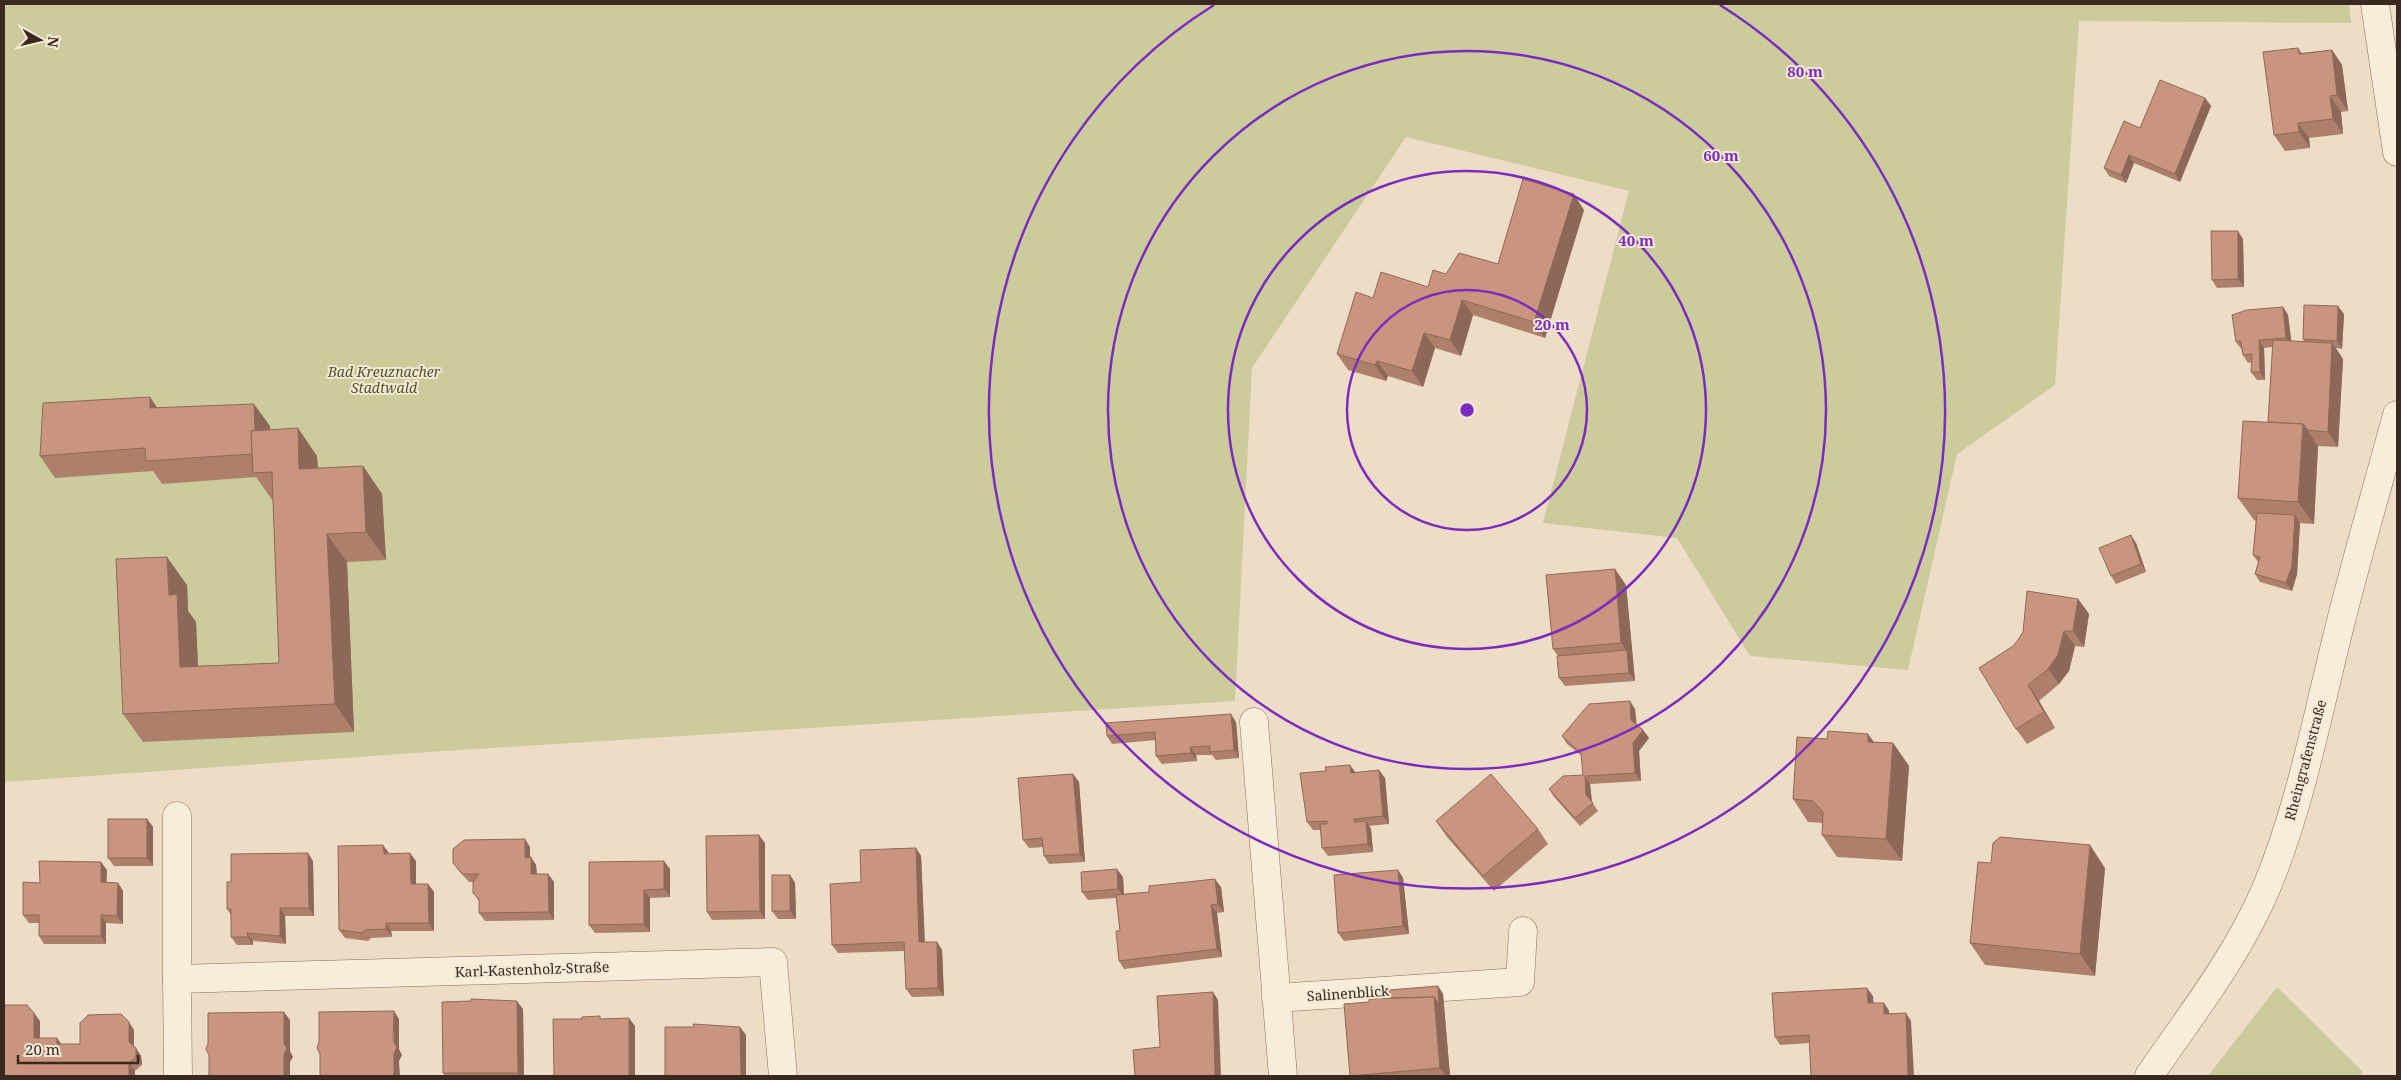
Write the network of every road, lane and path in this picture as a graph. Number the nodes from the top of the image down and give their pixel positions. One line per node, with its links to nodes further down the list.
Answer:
1 (2375, 4): 2 (street)
2 (2397, 152)
3 (2397, 415): 12 (street, Rheingrafenstraße)
4 (1254, 722): 8 (street)
5 (176, 816): 7 (street)
6 (1523, 931): 8 (street, Salinenblick)
7 (176, 979): 9 (street); 10 (street, Karl-Kastenholz-Straße)
8 (1276, 998): 11 (street)
9 (178, 1076)
10 (783, 1076)
11 (1282, 1076)
12 (2149, 1076)

